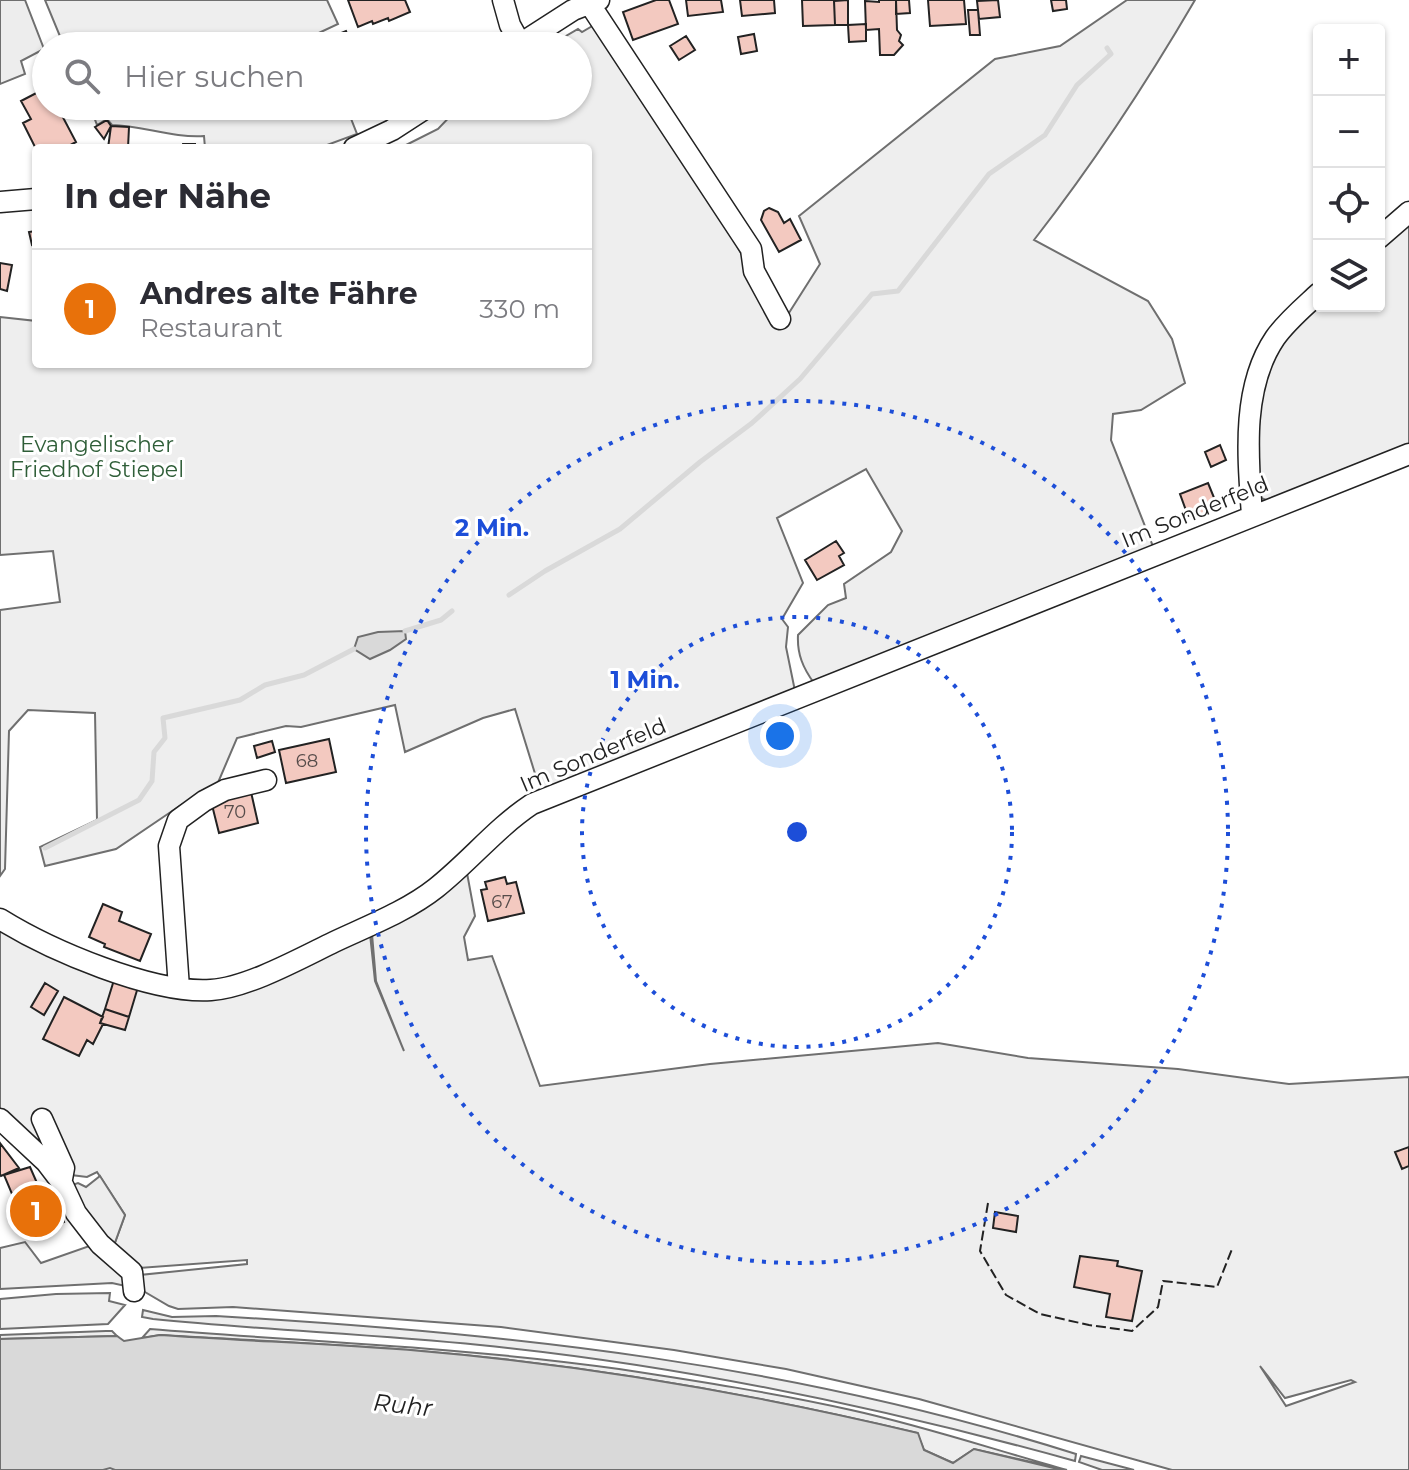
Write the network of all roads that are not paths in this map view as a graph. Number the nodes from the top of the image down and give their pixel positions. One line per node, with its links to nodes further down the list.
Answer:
1 (503, 0): 3 (street)
2 (594, 2): 4 (street); 12 (street)
3 (513, 32)
4 (542, 32)
5 (407, 120): 6 (street)
6 (362, 144)
7 (32, 199): 8 (street)
8 (0, 202)
9 (1409, 212): 10 (street)
10 (1385, 233)
11 (1313, 299): 14 (street)
12 (780, 319)
13 (1409, 454): 14 (street, Im Sonderfeld)
14 (1252, 515): 17 (street, Im Sonderfeld)
15 (266, 780): 17 (street)
16 (0, 919): 17 (street, Im Sonderfeld)
17 (179, 988)
18 (0, 1119): 20 (street)
19 (42, 1119): 20 (street)
20 (62, 1183): 21 (street)
21 (134, 1291)

